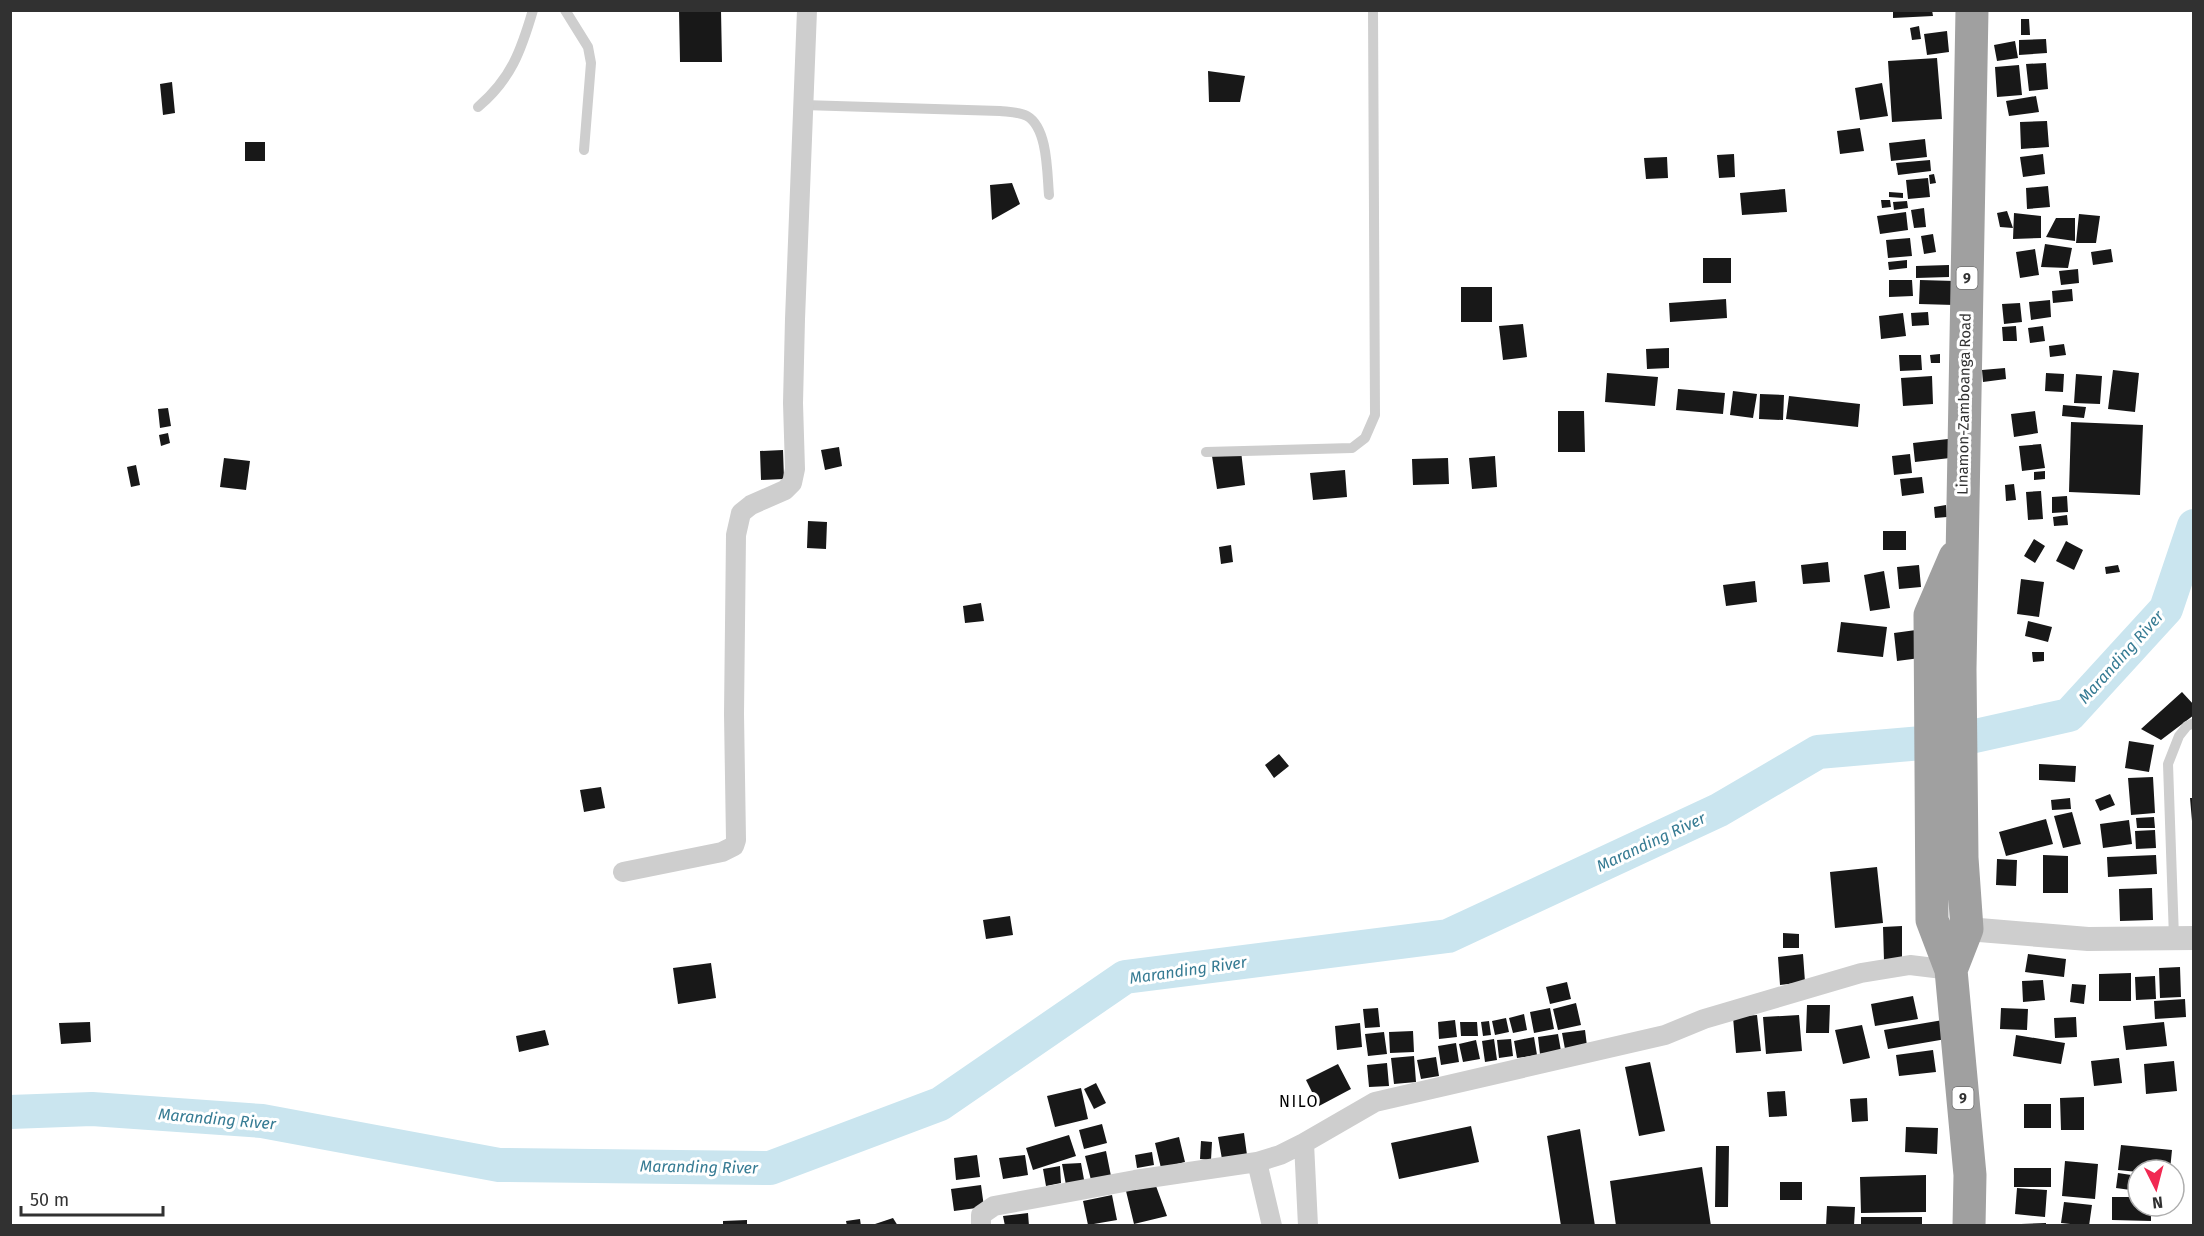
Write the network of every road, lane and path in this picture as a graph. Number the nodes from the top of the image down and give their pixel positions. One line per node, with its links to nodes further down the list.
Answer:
1 (533, 10): 7 (lane)
2 (565, 10): 8 (lane)
3 (807, 10): 6 (street)
4 (1373, 10): 10 (lane)
5 (1972, 10): 12 (highway, Linamon-Zamboanga Road / 9)
6 (803, 105): 9 (lane); 13 (street)
7 (478, 107)
8 (584, 150)
9 (1049, 195)
10 (1206, 452)
11 (2193, 723): 15 (lane)
12 (1947, 858): 14 (highway, Linamon-Zamboanga Road / 9); 16 (highway, Linamon-Zamboanga Road / 9)
13 (623, 872)
14 (1966, 929): 15 (street); 16 (highway, Linamon-Zamboanga Road / 9)
15 (2184, 938)
16 (1951, 970): 17 (street); 22 (highway, Linamon-Zamboanga Road / 9)
17 (1304, 1143): 18 (street); 21 (street)
18 (1257, 1162): 19 (street); 20 (street)
19 (981, 1226)
20 (1272, 1226)
21 (1308, 1226)
22 (1969, 1226)

